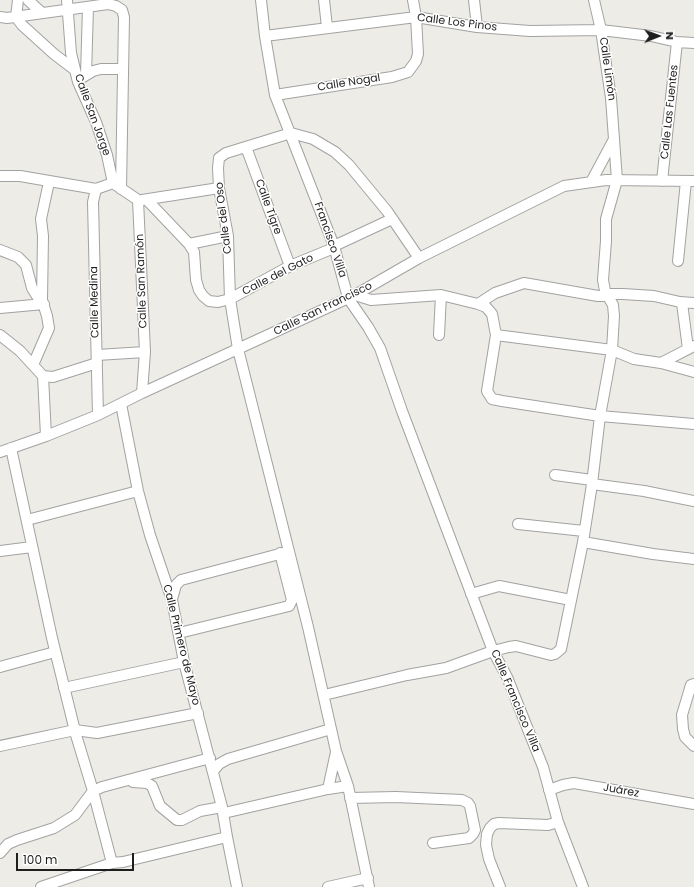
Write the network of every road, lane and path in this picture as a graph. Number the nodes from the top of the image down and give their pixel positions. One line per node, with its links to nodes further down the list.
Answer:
1 (18, 0): 13 (street)
2 (28, 0): 11 (street)
3 (261, 0): 18 (street, Francisco Villa)
4 (324, 0): 15 (street)
5 (413, 0): 14 (street)
6 (474, 0): 16 (street)
7 (594, 0): 17 (street, Calle Limón)
8 (116, 3): 10 (street); 21 (street)
9 (67, 5): 10 (street); 11 (street); 22 (street, Calle San Jorge)
10 (88, 7): 23 (street)
11 (42, 13): 13 (street)
12 (0, 17): 13 (street)
13 (16, 17): 22 (street)
14 (416, 17): 15 (street, Calle Los Pinos); 16 (street, Calle Los Pinos); 25 (street, Calle Nogal)
15 (327, 27): 18 (street, Calle Los Pinos)
16 (477, 27): 17 (street, Calle Los Pinos)
17 (601, 30): 19 (street, Calle Los Pinos); 27 (street, Calle Limón)
18 (265, 36): 25 (street, Francisco Villa)
19 (677, 42): 20 (street, Calle Los Pinos); 33 (street, Calle Las Fuentes)
20 (694, 44)
21 (123, 69): 23 (street); 30 (street)
22 (75, 70): 24 (street, Calle San Jorge)
23 (86, 75): 24 (street)
24 (78, 82): 29 (street, Calle San Jorge)
25 (275, 95): 26 (street, Francisco Villa)
26 (291, 132): 28 (street); 41 (street); 44 (street, Francisco Villa)
27 (614, 139): 32 (street, Calle Limón); 36 (street)
28 (246, 147): 38 (street, Calle del Oso); 48 (street, Calle Tigre)
29 (111, 170): 30 (street); 37 (street, Calle San Jorge)
30 (121, 171): 37 (street)
31 (0, 176): 35 (street)
32 (617, 180): 33 (street, Calle San Francisco); 36 (street, Calle San Francisco); 49 (street, Calle Limón)
33 (662, 181): 34 (street, Calle San Francisco)
34 (690, 181): 47 (street)
35 (49, 182): 39 (street); 53 (street)
36 (591, 182): 46 (street, Calle San Francisco)
37 (117, 186): 39 (street); 40 (street)
38 (219, 188): 40 (street); 42 (street, Calle del Oso)
39 (96, 189): 65 (street, Calle Medina)
40 (142, 200): 43 (street); 64 (street, Calle San Ramón)
41 (392, 219): 44 (street, Calle del Gato); 46 (street)
42 (228, 236): 43 (street); 52 (street, Calle del Oso)
43 (189, 244): 52 (street)
44 (334, 246): 48 (street, Calle del Gato); 51 (street, Francisco Villa)
45 (0, 250): 53 (street)
46 (419, 258): 51 (street, Calle San Francisco)
47 (678, 261)
48 (290, 266): 52 (street, Calle del Gato)
49 (607, 294): 54 (street); 56 (street); 63 (street, Calle Limón)
50 (441, 295): 51 (street); 56 (street); 59 (street)
51 (352, 296): 62 (street, Calle San Francisco); 82 (street, Francisco Villa)
52 (230, 299): 62 (street, Calle del Oso)
53 (43, 302): 57 (street); 67 (street)
54 (682, 302): 55 (street); 61 (street)
55 (694, 303)
56 (478, 304): 60 (street)
57 (0, 308)
58 (0, 335): 67 (street)
59 (439, 335)
60 (496, 336): 63 (street); 73 (street)
61 (691, 348): 66 (street)
62 (238, 349): 70 (street, Calle San Francisco); 89 (street, Calle del Oso)
63 (612, 350): 66 (street); 73 (street, Calle Limón)
64 (145, 352): 65 (street); 70 (street, Calle San Ramón)
65 (97, 359): 69 (street); 72 (street, Calle Medina)
66 (662, 362): 68 (street)
67 (33, 365): 69 (street)
68 (694, 372)
69 (43, 376): 75 (street)
70 (142, 393): 71 (street, Calle San Francisco)
71 (121, 404): 72 (street, Calle San Francisco); 80 (street, Calle Primero de Mayo)
72 (98, 415): 75 (street, Calle San Francisco)
73 (600, 416): 74 (street); 79 (street, Calle Limón)
74 (694, 424)
75 (46, 436): 76 (street, Calle San Francisco)
76 (10, 448): 77 (street, Calle San Francisco); 83 (street)
77 (0, 452)
78 (555, 475): 79 (street)
79 (592, 482): 81 (street); 85 (street, Calle Limón)
80 (138, 491): 83 (street); 92 (street, Calle Primero de Mayo)
81 (694, 501)
82 (442, 516): 91 (street, Calle Francisco Villa)
83 (27, 520): 87 (street)
84 (518, 524): 85 (street)
85 (584, 531): 86 (street, Calle Limón)
86 (583, 542): 90 (street); 93 (street, Calle Limón)
87 (32, 546): 88 (street); 96 (street)
88 (0, 551)
89 (285, 552): 92 (street); 94 (street); 101 (street)
90 (694, 559)
91 (471, 594): 93 (street); 95 (street, Calle Francisco Villa)
92 (172, 600): 94 (street, Calle Primero de Mayo)
93 (571, 600): 95 (street, Calle Limón)
94 (179, 633): 97 (street, Calle Primero de Mayo)
95 (493, 651): 101 (street); 113 (street, Calle Francisco Villa)
96 (55, 652): 98 (street); 100 (street)
97 (184, 662): 100 (street); 102 (street, Calle Primero de Mayo)
98 (0, 667)
99 (694, 684): 106 (street)
100 (64, 688): 104 (street)
101 (324, 695): 103 (street)
102 (198, 713): 104 (street); 108 (street, Calle Primero de Mayo)
103 (331, 729): 107 (street); 109 (street)
104 (75, 730): 105 (street); 114 (street)
105 (0, 746)
106 (694, 746)
107 (336, 752): 111 (street); 112 (street)
108 (210, 758): 109 (street, Calle Primero de Mayo); 110 (street)
109 (213, 771): 117 (street, Calle Primero de Mayo)
110 (128, 780): 114 (street); 117 (street)
111 (348, 786): 112 (street); 115 (street)
112 (328, 789): 117 (street)
113 (549, 790): 116 (street, Juárez); 118 (street, Calle Francisco Villa)
114 (93, 791): 121 (street); 122 (street)
115 (350, 798): 120 (street); 123 (street)
116 (694, 804)
117 (223, 810): 119 (street, Calle Primero de Mayo)
118 (558, 822): 127 (street); 128 (street, Calle Francisco Villa)
119 (227, 837): 122 (street); 125 (street, Calle Primero de Mayo)
120 (433, 843)
121 (0, 853)
122 (112, 863): 124 (street)
123 (368, 883): 126 (street)
124 (41, 887)
125 (237, 887)
126 (328, 887)
127 (500, 887)
128 (583, 887)

